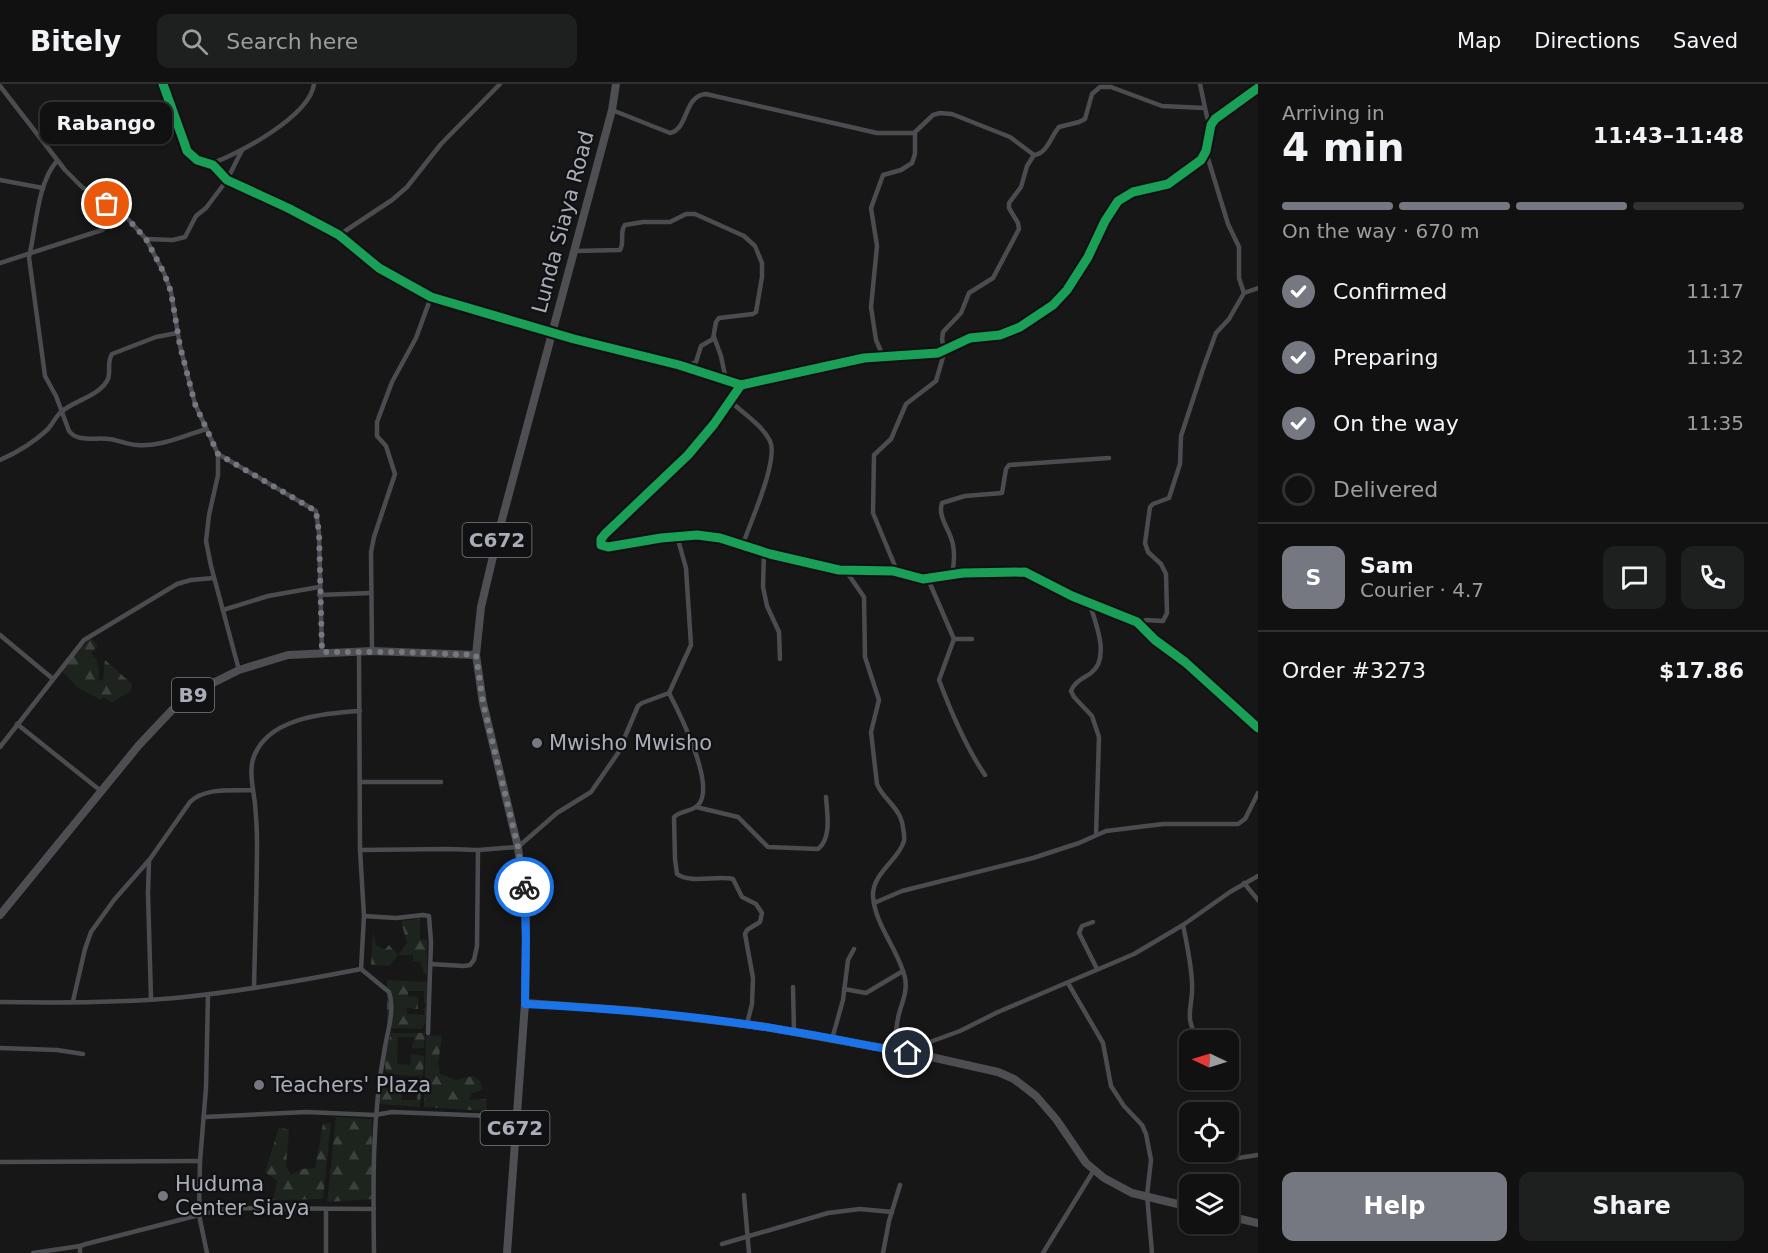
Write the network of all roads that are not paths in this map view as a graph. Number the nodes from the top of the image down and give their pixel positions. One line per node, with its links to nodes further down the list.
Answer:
1 (163, 84): 18 (street)
2 (314, 84): 14 (street)
3 (500, 84): 23 (street)
4 (616, 84): 9 (main road, Lunda Siaya Road / C672)
5 (1200, 84): 8 (street)
6 (0, 86): 17 (street)
7 (1258, 88): 11 (street)
8 (1204, 108): 10 (street); 16 (street)
9 (612, 110): 13 (street); 25 (main road, Lunda Siaya Road / C672)
10 (1207, 117): 11 (street); 12 (street)
11 (1217, 117): 12 (street)
12 (1211, 125): 15 (street)
13 (915, 132): 16 (street); 35 (street)
14 (242, 150): 18 (street); 20 (street)
15 (1206, 151): 29 (street); 34 (street)
16 (1034, 155): 34 (street)
17 (57, 161): 21 (street); 22 (street)
18 (209, 164): 20 (street)
19 (0, 180): 21 (street)
20 (227, 180): 23 (street); 24 (street)
21 (43, 188): 26 (street)
22 (122, 214): 24 (street); 26 (street)
23 (339, 235): 30 (street)
24 (146, 239): 31 (street)
25 (574, 251): 32 (main road, Lunda Siaya Road / C672); 33 (street)
26 (30, 252): 27 (street); 40 (street)
27 (0, 263)
28 (1258, 288): 29 (street)
29 (1244, 293): 58 (street)
30 (431, 297): 32 (street); 54 (street)
31 (177, 333): 40 (street); 41 (street)
32 (552, 333): 36 (street); 65 (main road, Lunda Siaya Road / C672)
33 (714, 336): 36 (street); 37 (street)
34 (945, 351): 35 (street); 49 (street)
35 (884, 356): 38 (street)
36 (683, 366): 37 (street)
37 (726, 380): 38 (street)
38 (741, 385): 39 (street)
39 (730, 401): 45 (street); 46 (street)
40 (62, 411): 41 (street); 44 (street)
41 (206, 429): 42 (street)
42 (218, 454): 51 (street); 53 (street)
43 (1109, 458): 50 (street)
44 (0, 460)
45 (677, 537): 46 (street); 69 (street)
46 (743, 544): 47 (street)
47 (764, 552): 48 (street); 66 (street)
48 (846, 571): 49 (street); 90 (street)
49 (897, 572): 52 (street)
50 (952, 575): 52 (street); 56 (street)
51 (214, 578): 57 (street); 68 (street)
52 (928, 579): 60 (street)
53 (319, 587): 55 (street); 57 (street)
54 (370, 593): 55 (street); 62 (street)
55 (320, 595): 63 (street)
56 (1089, 602): 58 (street); 82 (street)
57 (223, 610): 67 (street)
58 (1139, 624): 72 (street)
59 (0, 635): 68 (street)
60 (954, 639): 61 (street); 74 (street)
61 (972, 639)
62 (372, 651): 64 (highway, B9); 65 (highway, B9)
63 (322, 652): 64 (highway, B9); 67 (highway, B9)
64 (359, 652): 70 (street)
65 (476, 655): 83 (main road, Lunda Siaya Road / C672)
66 (780, 658)
67 (239, 670): 78 (highway, B9)
68 (53, 679): 71 (street)
69 (669, 693): 81 (street); 83 (street)
70 (360, 711): 75 (street); 77 (street)
71 (18, 724): 73 (street); 78 (street)
72 (1258, 728)
73 (0, 747)
74 (985, 775)
75 (360, 782): 76 (street); 84 (street)
76 (441, 782)
77 (253, 790): 86 (street); 102 (street)
78 (101, 792): 91 (highway, B9)
79 (1258, 793): 82 (street)
80 (826, 797): 81 (street)
81 (696, 807): 109 (street)
82 (1096, 835): 90 (street)
83 (518, 847): 85 (street); 108 (main road, Lunda Siaya Road / C672)
84 (360, 850): 85 (street); 92 (street)
85 (478, 850): 96 (street)
86 (150, 859): 105 (street); 106 (street)
87 (1258, 876): 88 (street)
88 (1244, 883): 89 (street); 94 (street)
89 (1258, 900)
90 (874, 903): 99 (street)
91 (0, 915)
92 (364, 916): 96 (street); 97 (street)
93 (1093, 922): 98 (street)
94 (1183, 925): 98 (street); 110 (street)
95 (854, 949): 103 (street)
96 (430, 964): 112 (street)
97 (361, 969): 102 (street); 118 (street)
98 (1097, 969): 100 (street)
99 (903, 971): 103 (street); 115 (street)
100 (1068, 984): 117 (street); 128 (street)
101 (793, 987): 111 (street)
102 (254, 988): 104 (street)
103 (844, 989): 113 (street)
104 (208, 994): 105 (street); 119 (street)
105 (151, 999): 106 (street)
106 (73, 1001): 107 (street)
107 (0, 1002)
108 (525, 1004): 109 (highway); 120 (main road, C672)
109 (747, 1024): 111 (highway)
110 (1193, 1030)
111 (794, 1032): 113 (highway)
112 (428, 1033)
113 (831, 1039): 115 (highway)
114 (0, 1048): 116 (street)
115 (894, 1050): 117 (highway)
116 (83, 1054)
117 (922, 1055): 125 (highway)
118 (375, 1115): 119 (street); 120 (street); 131 (street)
119 (205, 1117): 123 (street)
120 (516, 1117): 144 (main road, C672)
121 (1258, 1155): 122 (street)
122 (1239, 1158)
123 (200, 1161): 124 (street); 133 (street)
124 (0, 1162)
125 (1094, 1170): 128 (highway); 147 (street)
126 (900, 1185): 132 (street)
127 (744, 1195): 136 (street)
128 (1147, 1195): 129 (highway); 148 (street)
129 (1179, 1204)
130 (326, 1209): 131 (street); 133 (street); 142 (street)
131 (374, 1209): 143 (street)
132 (892, 1212): 136 (street); 146 (street)
133 (199, 1215): 138 (street); 141 (street)
134 (1239, 1219): 135 (highway)
135 (1258, 1223)
136 (748, 1236): 137 (street); 145 (street)
137 (722, 1244)
138 (80, 1246): 139 (street); 140 (street)
139 (33, 1253)
140 (80, 1253)
141 (207, 1253)
142 (326, 1253)
143 (374, 1253)
144 (507, 1253)
145 (749, 1253)
146 (883, 1253)
147 (1043, 1253)
148 (1152, 1253)

